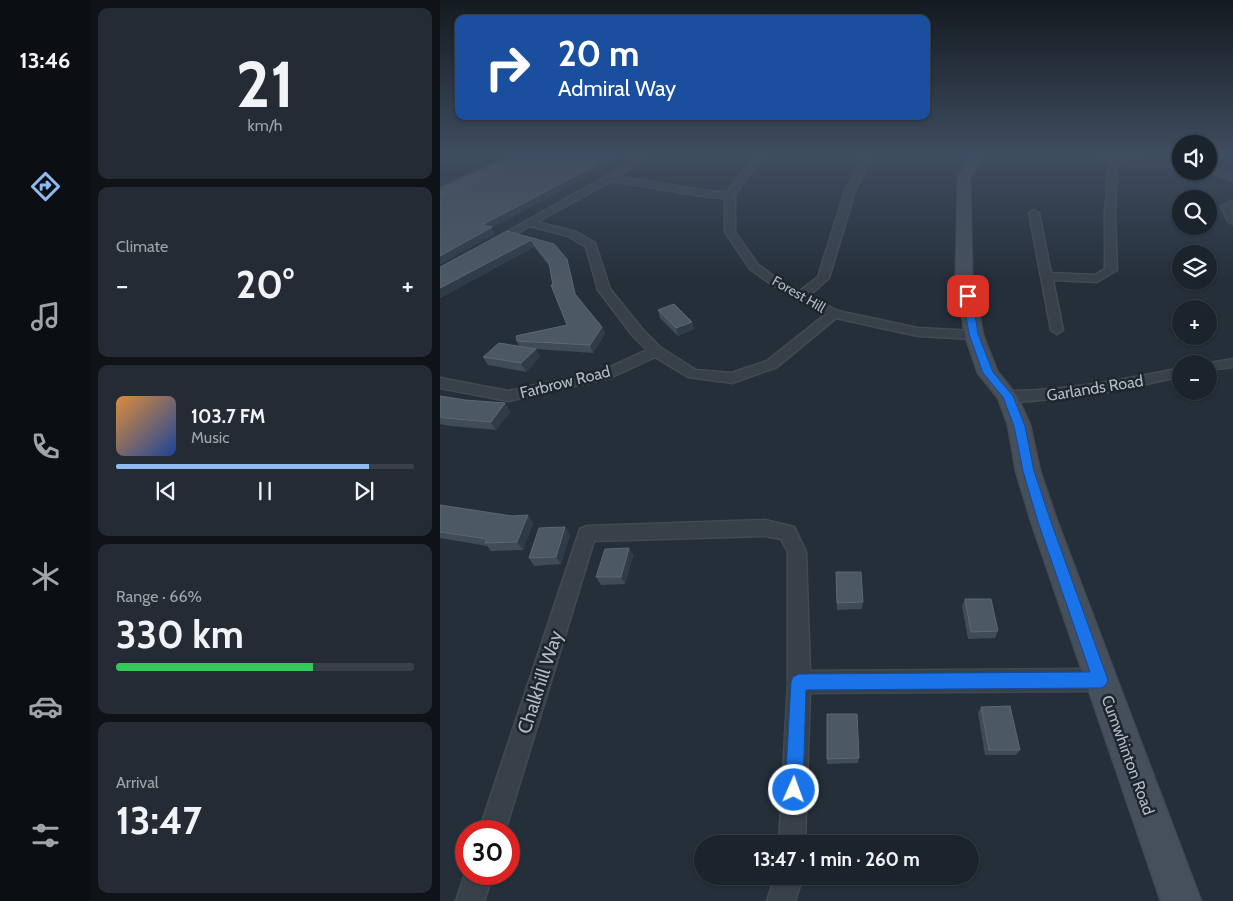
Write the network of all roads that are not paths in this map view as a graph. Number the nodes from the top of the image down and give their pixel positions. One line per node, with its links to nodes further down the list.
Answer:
1 (575, 197): 9 (street)
2 (730, 197): 12 (street, Forest Hill)
3 (848, 197): 12 (street)
4 (964, 197): 15 (street, Cumwhinton Road)
5 (1111, 197): 11 (street)
6 (1233, 203): 8 (street)
7 (1034, 213): 11 (street)
8 (1233, 221)
9 (528, 223): 10 (street); 16 (street)
10 (484, 247)
11 (1046, 276): 14 (street)
12 (800, 296): 13 (street, Forest Hill)
13 (834, 314): 15 (street, Forest Hill); 16 (street)
14 (1057, 330)
15 (974, 334): 21 (street, Cumwhinton Road)
16 (656, 350): 20 (street, Farbrow Road)
17 (1233, 363): 18 (street)
18 (1217, 365)
19 (1172, 374): 21 (street, Garlands Road)
20 (440, 383)
21 (1008, 396): 22 (street, Cumwhinton Road)
22 (1101, 680): 23 (street); 30 (street, Cumwhinton Road)
23 (799, 682): 24 (street, Chalkhill Way); 25 (street)
24 (496, 820)
25 (792, 835)
26 (475, 885): 28 (street)
27 (786, 885): 29 (street)
28 (470, 901)
29 (781, 901)
30 (1181, 901)

